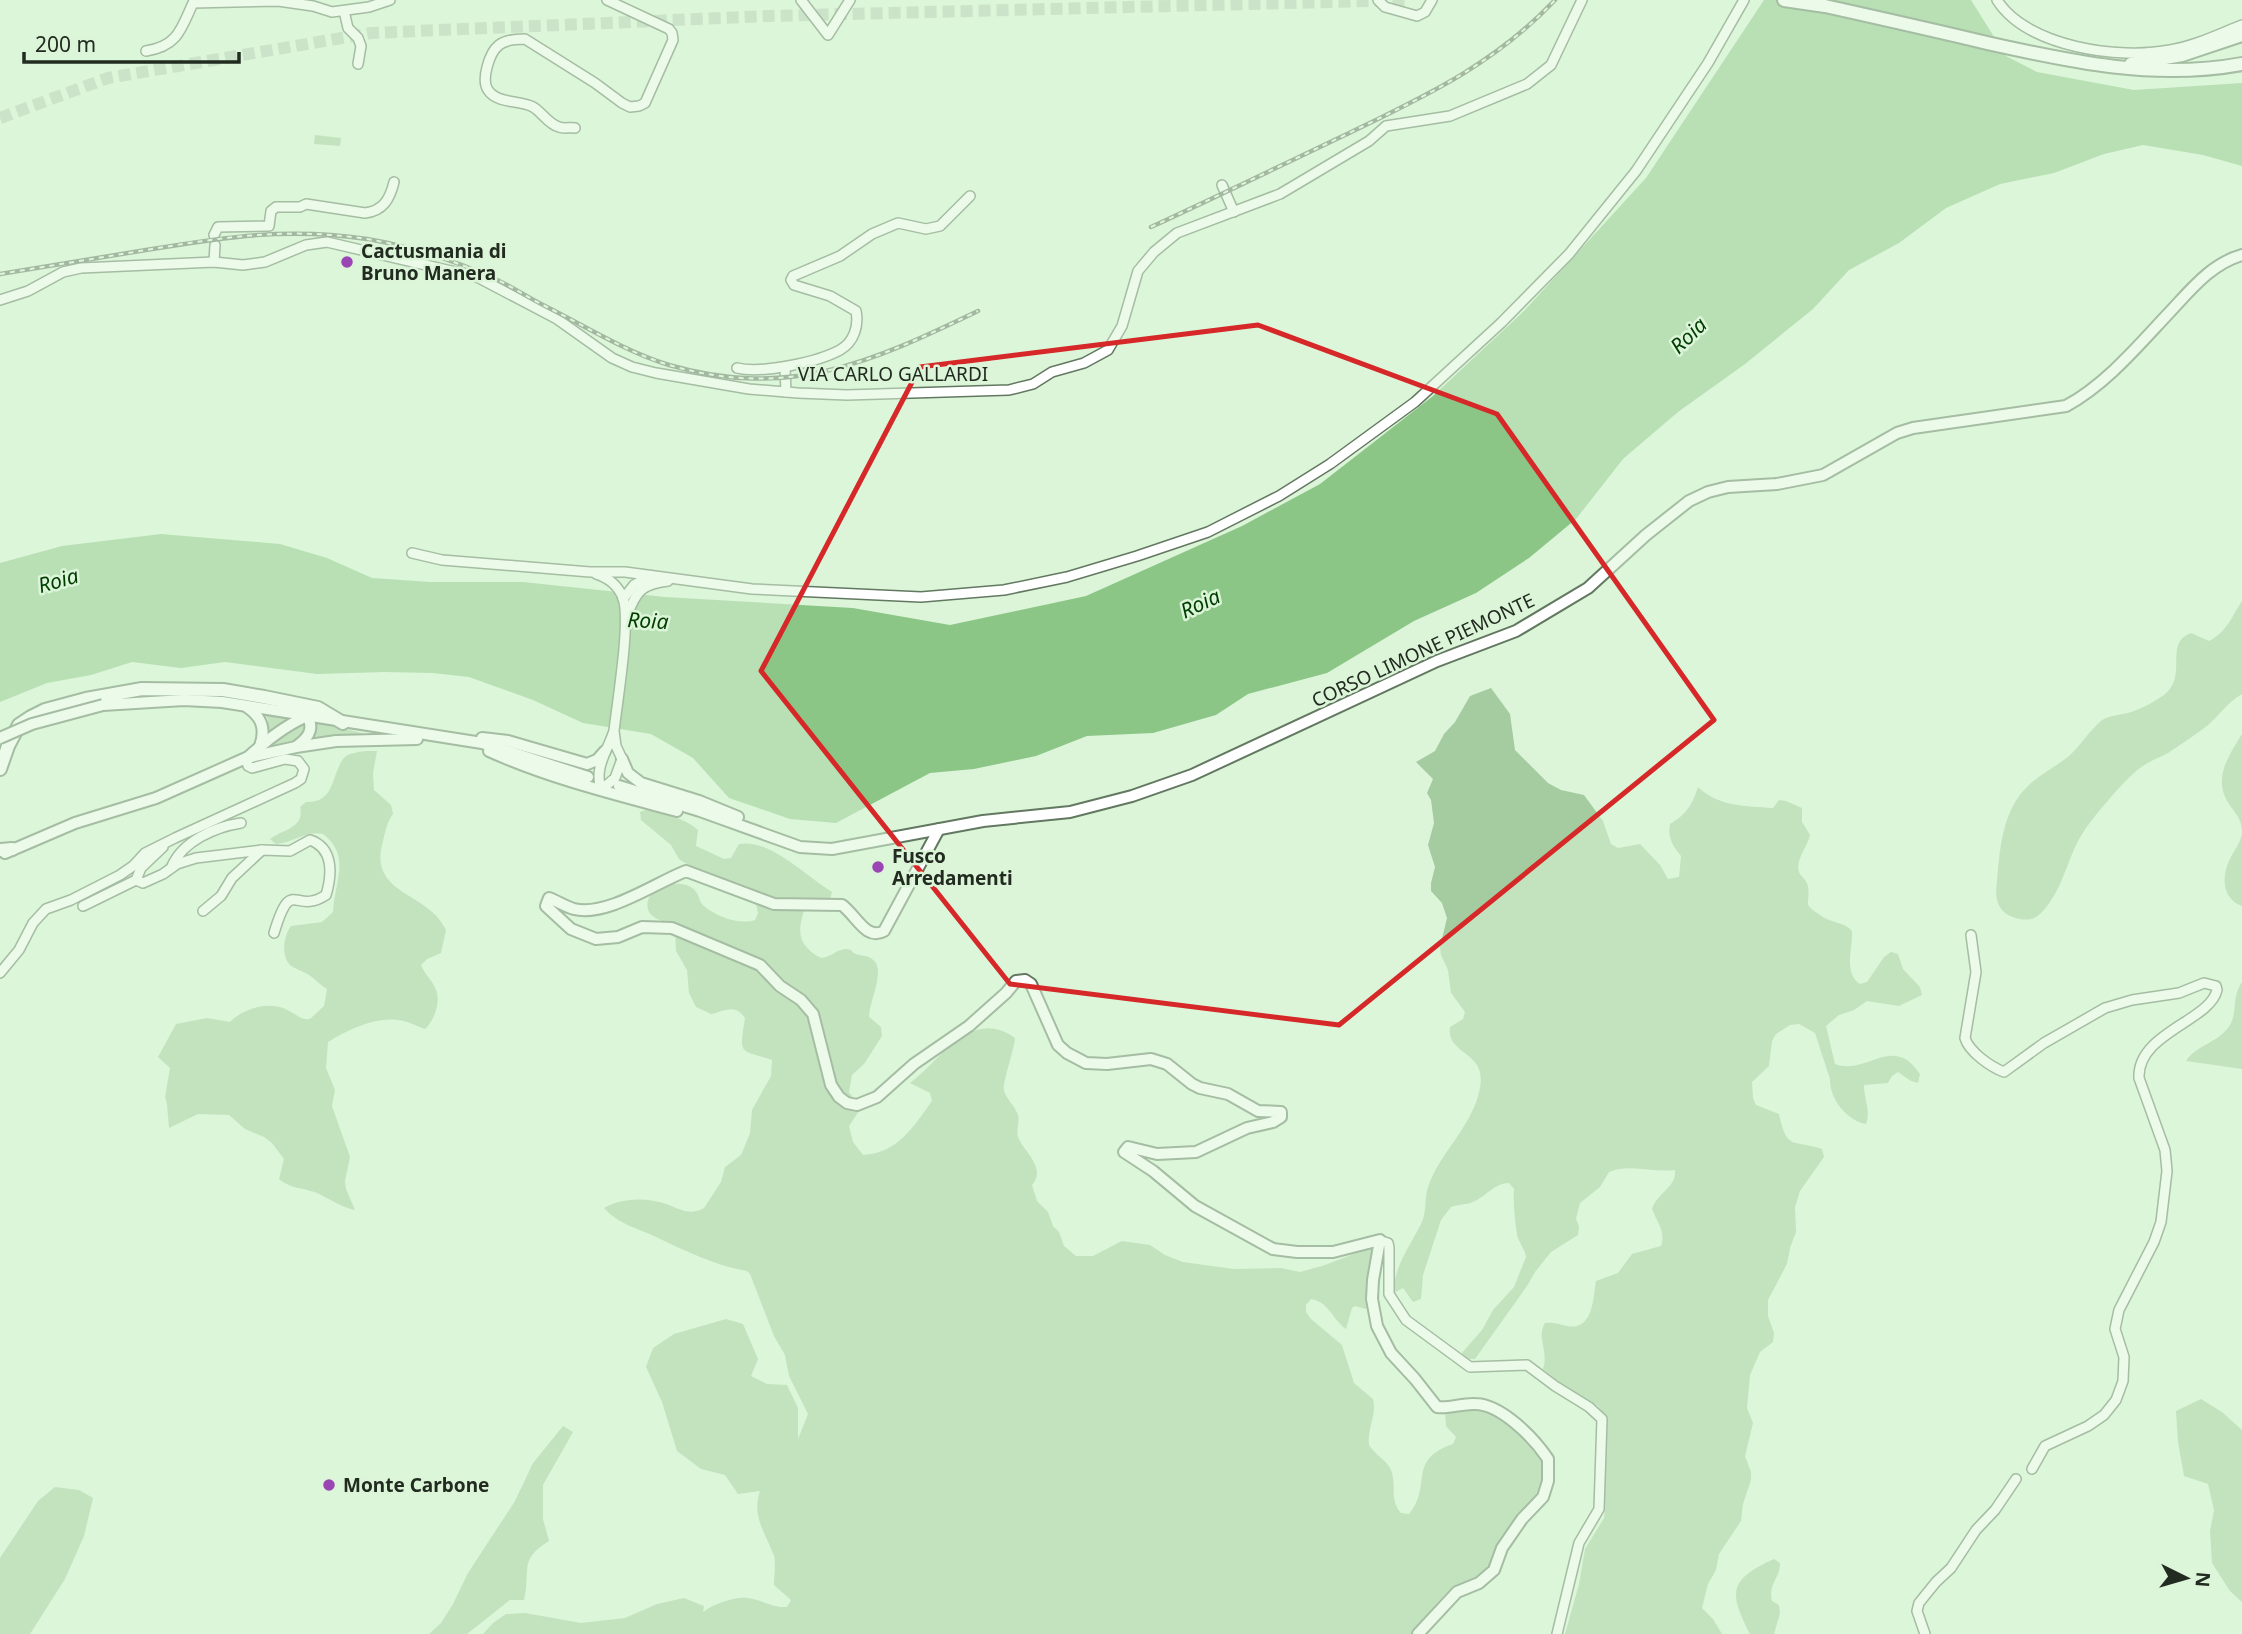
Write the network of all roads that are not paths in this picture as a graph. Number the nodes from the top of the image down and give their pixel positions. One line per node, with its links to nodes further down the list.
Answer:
1 (390, 0): 11 (street)
2 (607, 0): 18 (street)
3 (801, 0): 4 (street)
4 (850, 0)
5 (1378, 0): 6 (street)
6 (1432, 0)
7 (1582, 0): 22 (street, VIA CARLO GALLARDI)
8 (1744, 0): 33 (street)
9 (1784, 0): 17 (highway)
10 (1997, 0): 12 (street)
11 (344, 11): 14 (street); 15 (street)
12 (2242, 25)
13 (2242, 35): 17 (highway)
14 (146, 51)
15 (358, 64)
16 (2242, 64): 17 (highway)
17 (2106, 67)
18 (575, 128)
19 (394, 182): 24 (street)
20 (1222, 185): 22 (street)
21 (970, 196): 27 (street)
22 (1234, 212): 28 (street, VIA CARLO GALLARDI)
23 (2242, 255): 53 (main road, CORSO LIMONE PIEMONTE)
24 (214, 262): 25 (street, VIA CARLO GALLARDI); 28 (street, VIA CARLO GALLARDI)
25 (0, 300)
26 (737, 368): 27 (street)
27 (785, 368): 28 (street)
28 (786, 392)
29 (412, 553): 30 (street)
30 (590, 572): 31 (street); 35 (street)
31 (625, 572): 32 (street); 34 (street)
32 (651, 575): 33 (street); 34 (street)
33 (675, 580): 34 (street)
34 (639, 586): 35 (street)
35 (628, 599): 39 (street)
36 (244, 706): 37 (main road); 40 (main road, bridge); 43 (main road)
37 (307, 716): 38 (main road); 43 (main road); 44 (main road)
38 (343, 723): 41 (main road); 48 (highway)
39 (614, 731): 46 (street); 47 (street)
40 (0, 738)
41 (440, 738): 42 (main road); 44 (main road)
42 (458, 740): 46 (main road); 49 (main road); 51 (main road)
43 (260, 747): 45 (main road)
44 (296, 747): 45 (main road)
45 (246, 758): 54 (street); 57 (main road)
46 (601, 758): 51 (street)
47 (623, 767): 51 (street); 55 (main road)
48 (0, 769)
49 (588, 777)
50 (619, 786): 55 (main road, CORSO LIMONE PIEMONTE)
51 (601, 790): 55 (main road)
52 (241, 823): 58 (street)
53 (939, 829): 55 (main road, CORSO LIMONE PIEMONTE); 65 (main road)
54 (169, 841): 59 (street); 64 (street)
55 (800, 847)
56 (262, 849): 58 (street); 61 (street); 62 (street)
57 (4, 851)
58 (172, 868): 59 (street)
59 (136, 880): 60 (street)
60 (83, 906)
61 (202, 911)
62 (274, 933)
63 (1971, 935): 66 (street)
64 (0, 973)
65 (1381, 1241): 68 (main road); 69 (street)
66 (2032, 1469)
67 (2016, 1479): 70 (street)
68 (1418, 1634)
69 (1557, 1634)
70 (1925, 1634)

